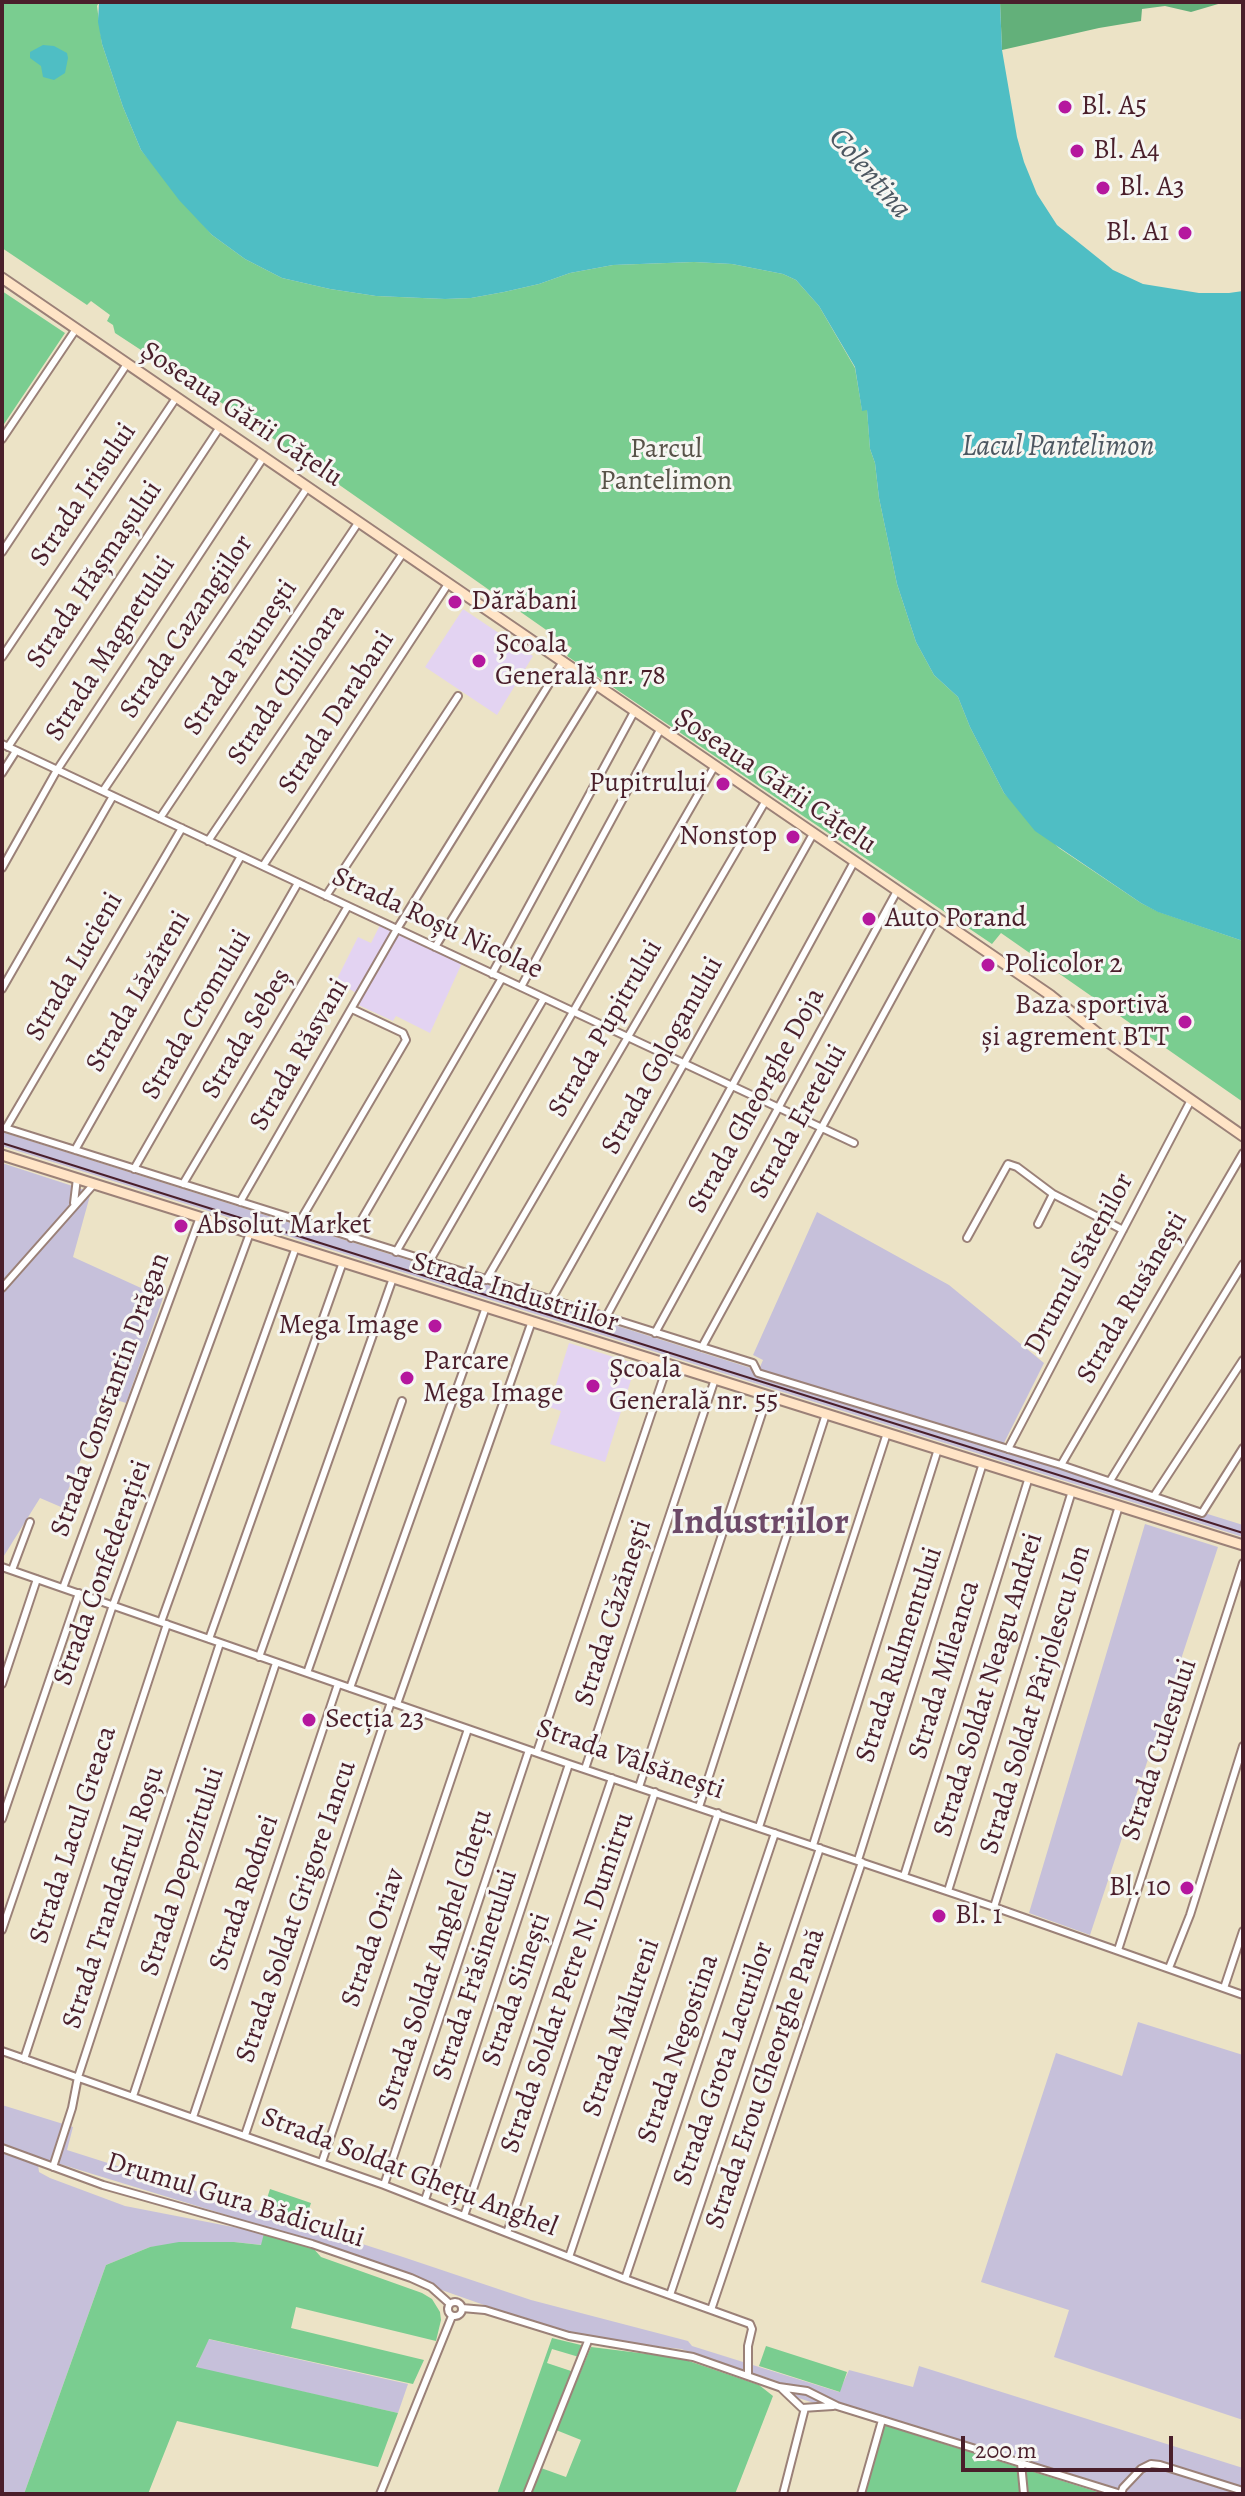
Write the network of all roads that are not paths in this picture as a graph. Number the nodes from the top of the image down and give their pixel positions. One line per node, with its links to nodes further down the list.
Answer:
1 (2, 278): 2 (main road, Șoseaua Gării Cățelu)
2 (76, 329): 3 (main road, Șoseaua Gării Cățelu); 6 (street)
3 (127, 364): 4 (main road, Șoseaua Gării Cățelu); 10 (street)
4 (176, 398): 5 (main road, Șoseaua Gării Cățelu); 13 (street, Strada Irisului)
5 (220, 427): 7 (main road, Șoseaua Gării Cățelu); 19 (street, Strada Hășmașului)
6 (2, 439)
7 (263, 458): 8 (main road, Șoseaua Gării Cățelu); 22 (street, Strada Magnetului)
8 (307, 488): 9 (main road, Șoseaua Gării Cățelu); 24 (street, Strada Cazangiilor)
9 (358, 523): 11 (main road, Șoseaua Gării Cățelu); 27 (street, Strada Păunești)
10 (2, 552)
11 (403, 553): 12 (main road, Șoseaua Gării Cățelu); 30 (street, Strada Chilioara)
12 (448, 584): 14 (main road, Șoseaua Gării Cățelu); 33 (street, Strada Darabani)
13 (2, 657)
14 (562, 663): 15 (main road, Șoseaua Gării Cățelu); 40 (street, Strada Răsvani)
15 (596, 686): 17 (main road, Șoseaua Gării Cățelu); 41 (street)
16 (458, 696): 37 (street)
17 (634, 712): 18 (main road, Șoseaua Gării Cățelu); 42 (street)
18 (660, 730): 21 (main road, Șoseaua Gării Cățelu); 44 (street)
19 (5, 746): 20 (street, Strada Roșu Nicolae)
20 (16, 751): 22 (street, Strada Roșu Nicolae); 23 (street)
21 (714, 767): 26 (main road, Șoseaua Gării Cățelu); 48 (street)
22 (57, 770): 24 (street, Strada Roșu Nicolae); 34 (street, Strada Magnetului)
23 (2, 773)
24 (103, 791): 25 (street, Strada Roșu Nicolae)
25 (113, 796): 27 (street, Strada Roșu Nicolae); 45 (street)
26 (765, 802): 29 (main road, Șoseaua Gării Cățelu); 49 (street, Strada Pupitrului)
27 (160, 818): 28 (street, Strada Roșu Nicolae)
28 (182, 828): 30 (street, Strada Roșu Nicolae); 55 (street, Strada Lucieni)
29 (813, 834): 32 (main road, Șoseaua Gării Cățelu); 50 (street, Strada Gologanului)
30 (208, 841): 31 (street, Strada Roșu Nicolae)
31 (241, 856): 33 (street, Strada Roșu Nicolae); 58 (street, Strada Lăzăreni)
32 (854, 862): 36 (main road, Șoseaua Gării Cățelu); 51 (street)
33 (263, 866): 35 (street, Strada Roșu Nicolae)
34 (2, 868)
35 (298, 883): 37 (street, Strada Roșu Nicolae); 61 (street, Strada Cromului)
36 (897, 891): 39 (main road, Șoseaua Gării Cățelu); 53 (street, Strada Gheorghe Doja)
37 (326, 896): 38 (street, Strada Roșu Nicolae)
38 (348, 906): 40 (street, Strada Roșu Nicolae); 64 (street, Strada Sebeș)
39 (936, 918): 52 (main road, Șoseaua Gării Cățelu); 54 (street, Strada Eretelui)
40 (397, 929): 41 (street, Strada Roșu Nicolae); 47 (street, Strada Răsvani)
41 (435, 947): 42 (street, Strada Roșu Nicolae)
42 (492, 974): 43 (street, Strada Roșu Nicolae)
43 (502, 978): 44 (street, Strada Roșu Nicolae); 73 (street)
44 (521, 987): 46 (street, Strada Roșu Nicolae)
45 (2, 989)
46 (544, 998): 48 (street, Strada Roșu Nicolae); 76 (street)
47 (352, 1009): 66 (street, Strada Răsvani); 69 (street)
48 (573, 1012): 49 (street, Strada Roșu Nicolae); 78 (street)
49 (627, 1037): 50 (street, Strada Roșu Nicolae); 81 (street, Strada Pupitrului)
50 (684, 1064): 51 (street, Strada Roșu Nicolae); 83 (street, Strada Gologanului)
51 (733, 1086): 53 (street, Strada Roșu Nicolae); 85 (street)
52 (1191, 1100): 56 (main road, Șoseaua Gării Cățelu); 71 (street, Drumul Sătenilor)
53 (778, 1108): 54 (street, Strada Roșu Nicolae); 87 (street, Strada Gheorghe Doja)
54 (821, 1127): 57 (street, Strada Roșu Nicolae); 88 (street, Strada Eretelui)
55 (4, 1128): 58 (street)
56 (1243, 1136)
57 (854, 1143)
58 (75, 1150): 61 (street)
59 (1243, 1153): 100 (street, Strada Rusănești)
60 (2, 1155): 62 (main road, Strada Industriilor)
61 (134, 1169): 64 (street)
62 (77, 1178): 63 (main road, Strada Industriilor); 67 (street)
63 (94, 1184): 67 (street); 68 (main road, Strada Industriilor)
64 (183, 1184): 66 (street)
65 (1053, 1194): 70 (street); 71 (street); 74 (street)
66 (240, 1202): 69 (street)
67 (74, 1205): 82 (street)
68 (200, 1217): 72 (main road, Strada Industriilor); 112 (street, Strada Constantin Drăgan)
69 (300, 1221): 73 (street)
70 (1038, 1224)
71 (1123, 1230): 98 (street, Drumul Sătenilor)
72 (250, 1233): 75 (main road, Strada Industriilor); 114 (street, Strada Confederației)
73 (351, 1238): 76 (street)
74 (967, 1238)
75 (296, 1247): 77 (main road, Strada Industriilor); 115 (street, Strada Lacul Greaca)
76 (396, 1252): 78 (street)
77 (343, 1262): 80 (main road, Strada Industriilor); 116 (street)
78 (429, 1262): 81 (street)
79 (1243, 1264): 102 (street)
80 (393, 1278): 84 (main road, Strada Industriilor); 118 (street)
81 (486, 1280): 83 (street)
82 (2, 1288)
83 (551, 1300): 85 (street)
84 (486, 1307): 86 (main road, Strada Industriilor); 123 (street)
85 (606, 1317): 87 (street)
86 (532, 1321): 90 (main road, Strada Industriilor); 124 (street, Strada Soldat Grigore Iancu)
87 (655, 1333): 88 (street)
88 (702, 1347): 98 (street)
89 (1243, 1360): 104 (street)
90 (668, 1364): 91 (main road, Strada Industriilor); 128 (street)
91 (715, 1379): 92 (main road, Strada Industriilor); 130 (street, Strada Căzănești)
92 (768, 1395): 94 (main road, Strada Industriilor); 132 (street)
93 (402, 1401): 120 (street)
94 (826, 1414): 95 (main road, Strada Industriilor); 134 (street)
95 (887, 1433): 97 (main road, Strada Industriilor); 137 (street)
96 (1243, 1448): 104 (street)
97 (938, 1449): 99 (main road, Strada Industriilor); 139 (street, Strada Grota Lacurilor)
98 (1008, 1449): 100 (street)
99 (984, 1463): 101 (main road, Strada Industriilor); 140 (street, Strada Rulmentului)
100 (1061, 1465): 102 (street)
101 (1029, 1477): 103 (main road, Strada Industriilor); 141 (street, Strada Mileanca)
102 (1110, 1481): 104 (street)
103 (1072, 1491): 105 (main road, Strada Industriilor); 142 (street, Strada Soldat Neagu Andrei)
104 (1154, 1496)
105 (1119, 1506): 107 (main road, Strada Industriilor); 143 (street, Strada Soldat Pârjolescu Ion)
106 (30, 1522): 110 (street)
107 (1243, 1545)
108 (1243, 1563): 146 (street, Strada Culesului)
109 (2, 1567): 110 (street, Strada Vâlsănești)
110 (12, 1570): 111 (street, Strada Vâlsănești)
111 (37, 1579): 112 (street, Strada Vâlsănești); 121 (street)
112 (63, 1588): 113 (street, Strada Vâlsănești)
113 (79, 1593): 114 (street, Strada Vâlsănești); 136 (street)
114 (113, 1605): 115 (street, Strada Vâlsănești); 144 (street, Strada Confederației)
115 (164, 1623): 116 (street, Strada Vâlsănești); 151 (street, Strada Lacul Greaca)
116 (209, 1639): 117 (street, Strada Vâlsănești)
117 (220, 1643): 118 (street, Strada Vâlsănești); 152 (street, Strada Trandafirul Roșu)
118 (259, 1657): 119 (street, Strada Vâlsănești)
119 (276, 1663): 120 (street, Strada Vâlsănești); 153 (street, Strada Depozitului)
120 (307, 1673): 122 (street, Strada Vâlsănești)
121 (2, 1684)
122 (338, 1684): 123 (street, Strada Vâlsănești); 154 (street, Strada Rodnei)
123 (350, 1688): 124 (street, Strada Vâlsănești)
124 (394, 1703): 125 (street, Strada Vâlsănești); 155 (street, Strada Soldat Grigore Iancu)
125 (468, 1729): 127 (street, Strada Vâlsănești); 157 (street, Strada Oriav)
126 (1243, 1746): 147 (street)
127 (529, 1750): 128 (street, Strada Vâlsănești); 159 (street, Strada Soldat Anghel Ghețu)
128 (537, 1752): 129 (street, Strada Vâlsănești)
129 (569, 1764): 130 (street, Strada Vâlsănești); 160 (street, Strada Frăsinetului)
130 (585, 1769): 131 (street, Strada Vâlsănești)
131 (612, 1778): 132 (street, Strada Vâlsănești); 161 (street, Strada Sinești)
132 (639, 1787): 133 (street, Strada Vâlsănești)
133 (655, 1792): 134 (street, Strada Vâlsănești); 162 (street, Strada Soldat Petre N. Dumitru)
134 (699, 1807): 135 (street, Strada Vâlsănești)
135 (718, 1813): 137 (street, Strada Vâlsănești); 163 (street, Strada Mălureni)
136 (2, 1819)
137 (759, 1827): 138 (street, Strada Vâlsănești)
138 (775, 1833): 139 (street, Strada Vâlsănești); 164 (street, Strada Negostina)
139 (816, 1846): 140 (street, Strada Vâlsănești); 165 (street, Strada Grota Lacurilor)
140 (860, 1861): 141 (street, Strada Vâlsănești); 168 (street, Strada Erou Gheorghe Pană)
141 (904, 1876): 142 (street, Strada Vâlsănești)
142 (948, 1891): 143 (street, Strada Vâlsănești)
143 (994, 1907): 146 (street, Strada Vâlsănești)
144 (2, 1930)
145 (1243, 1931): 148 (street)
146 (1118, 1950): 147 (street, Strada Vâlsănești)
147 (1169, 1968): 148 (street, Strada Vâlsănești)
148 (1224, 1988): 149 (street, Strada Vâlsănești)
149 (1243, 1995)
150 (2, 2051): 151 (street, Strada Soldat Ghețu Anghel)
151 (24, 2059): 152 (street, Strada Soldat Ghețu Anghel)
152 (78, 2077): 153 (street, Strada Soldat Ghețu Anghel); 158 (street, Strada Trandafirul Roșu)
153 (133, 2096): 154 (street, Strada Soldat Ghețu Anghel)
154 (193, 2117): 155 (street, Strada Soldat Ghețu Anghel)
155 (245, 2135): 157 (street, Strada Soldat Ghețu Anghel)
156 (2, 2148): 158 (street, Drumul Gura Bădicului)
157 (322, 2162): 159 (street, Strada Soldat Ghețu Anghel)
158 (53, 2167): 166 (street, Drumul Gura Bădicului)
159 (384, 2185): 160 (street, Strada Soldat Ghețu Anghel)
160 (425, 2200): 161 (street, Strada Soldat Ghețu Anghel)
161 (464, 2216): 162 (street, Strada Soldat Ghețu Anghel)
162 (507, 2233): 163 (street, Strada Soldat Ghețu Anghel)
163 (569, 2257): 164 (street, Strada Soldat Ghețu Anghel)
164 (625, 2279): 165 (street, Strada Soldat Ghețu Anghel)
165 (670, 2295): 168 (street, Strada Soldat Ghețu Anghel)
166 (450, 2304): 167 (street); 169 (street)
167 (462, 2308): 169 (street); 170 (street)
168 (711, 2310): 171 (street, Strada Soldat Ghețu Anghel)
169 (452, 2316): 181 (street)
170 (588, 2341): 171 (street); 182 (street)
171 (748, 2375): 172 (street)
172 (779, 2387): 173 (street); 175 (street)
173 (802, 2391): 174 (street); 175 (street)
174 (814, 2395): 176 (street); 177 (street)
175 (797, 2402): 177 (street)
176 (837, 2406): 177 (street); 178 (street)
177 (808, 2407): 183 (street)
178 (882, 2420): 179 (street); 184 (street)
179 (1021, 2463): 185 (street); 186 (street)
180 (1243, 2491): 186 (street)
181 (380, 2494)
182 (527, 2494)
183 (783, 2494)
184 (861, 2494)
185 (1024, 2494)
186 (1121, 2494)

